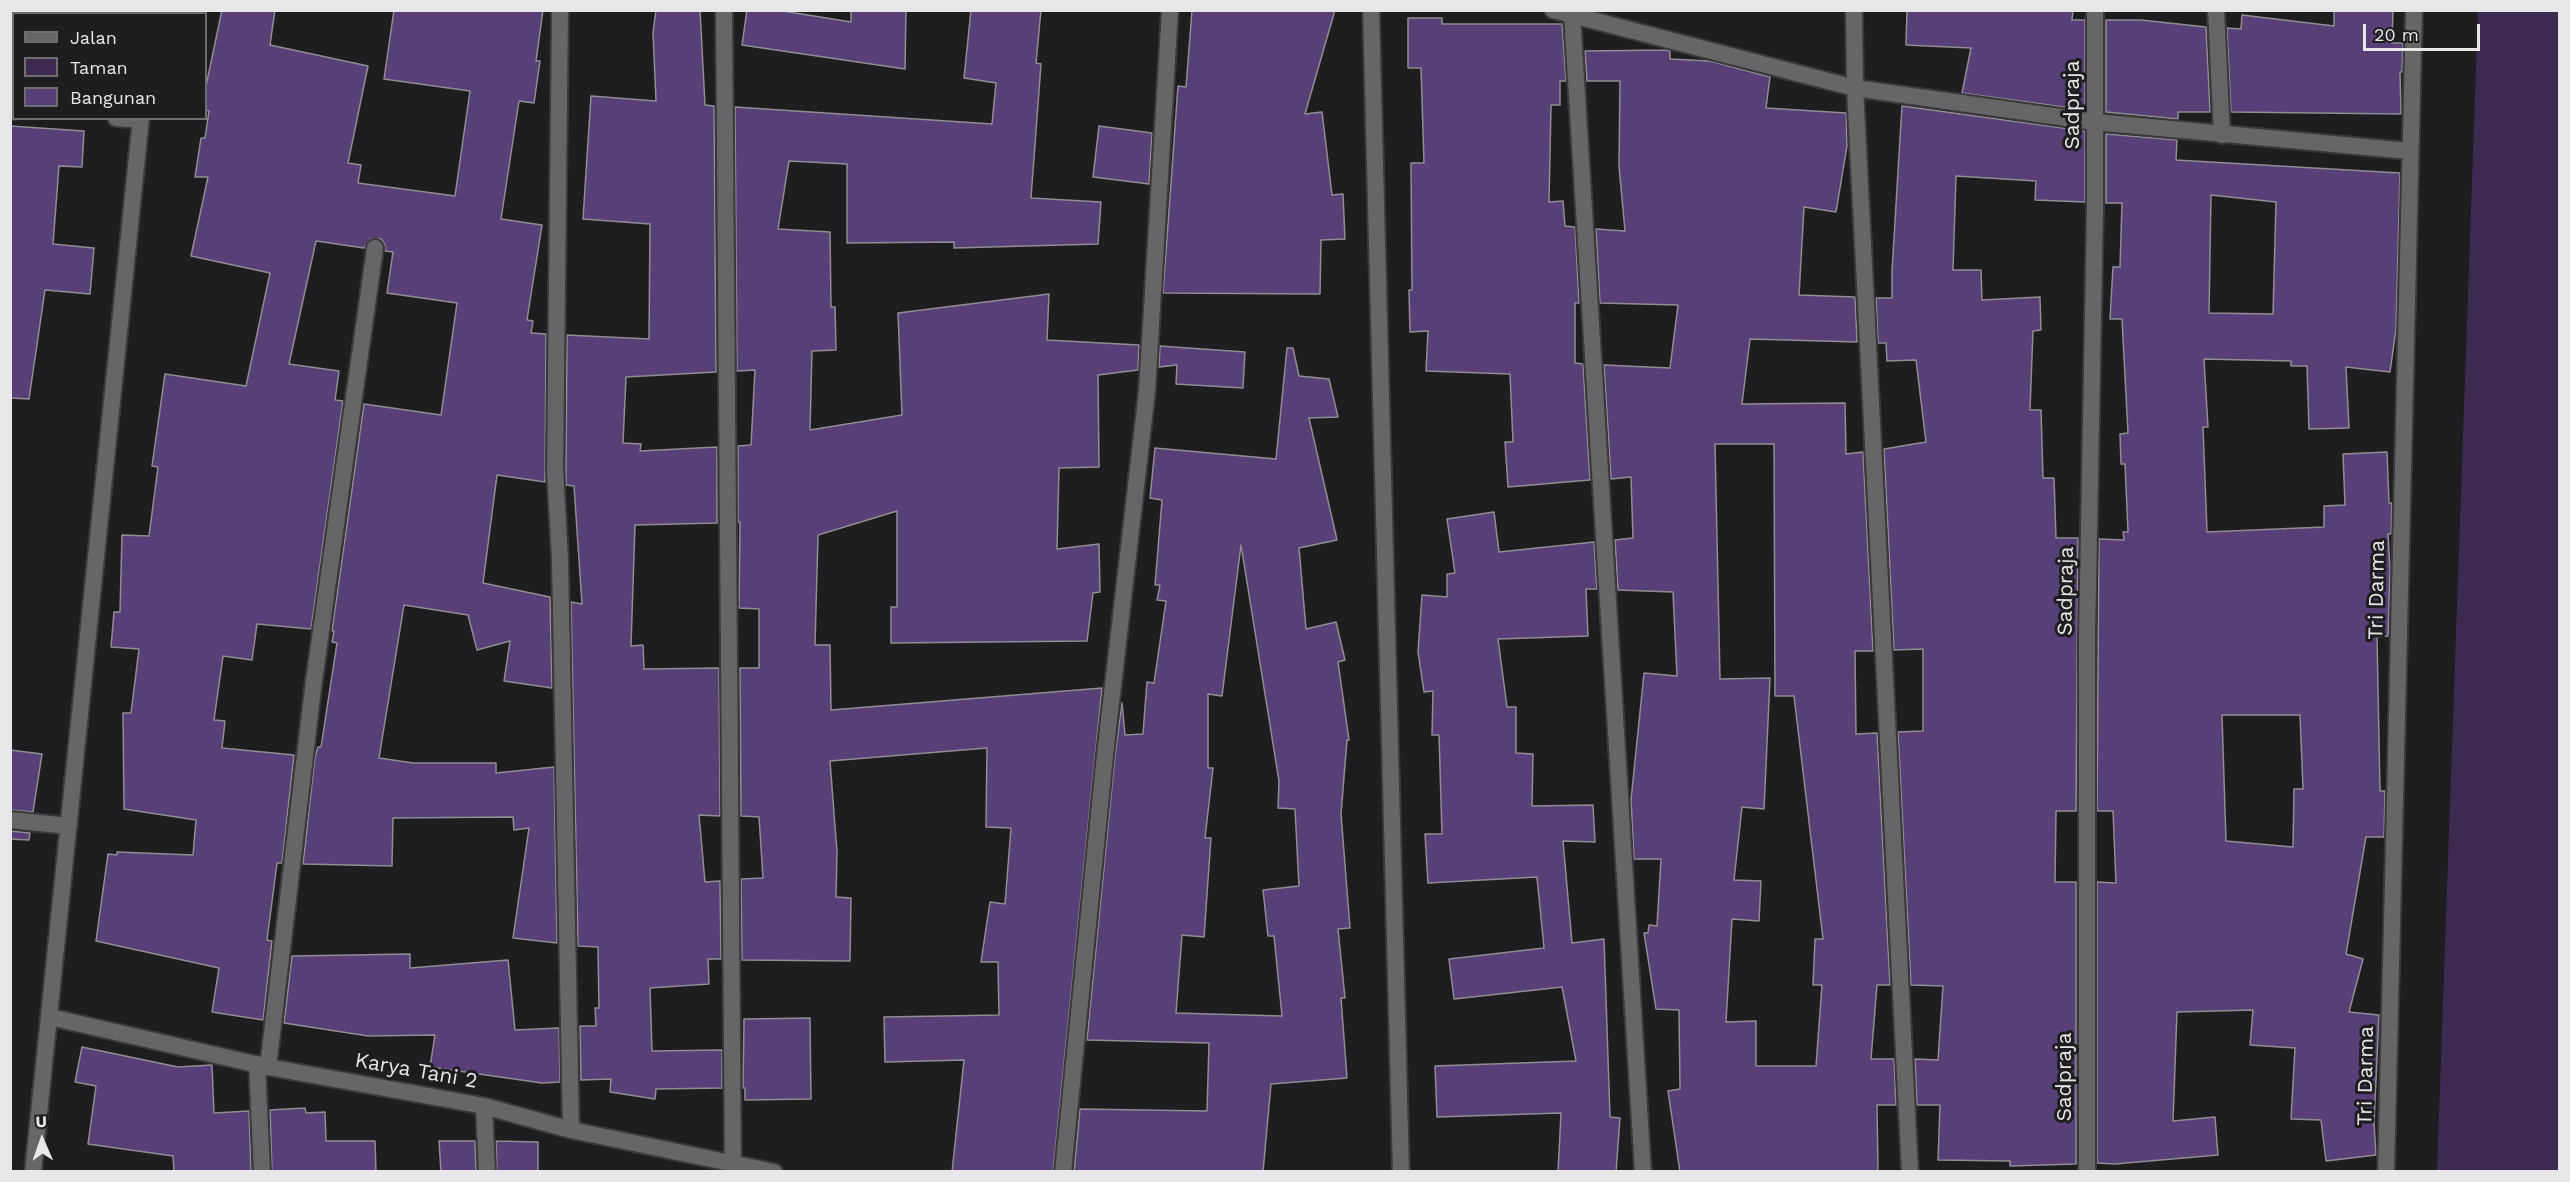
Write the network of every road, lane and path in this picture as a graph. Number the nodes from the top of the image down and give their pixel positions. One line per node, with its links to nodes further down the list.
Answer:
1 (560, 10): 22 (street)
2 (724, 10): 23 (street)
3 (1170, 10): 28 (street)
4 (1371, 10): 29 (street)
5 (1553, 10): 10 (street)
6 (1854, 10): 11 (street)
7 (2095, 10): 13 (street, Sadpraja)
8 (2216, 10): 14 (street)
9 (2414, 10): 15 (street, Tri Darma)
10 (1572, 14): 11 (street); 30 (street)
11 (1856, 88): 13 (street); 31 (street)
12 (141, 120): 18 (street)
13 (2095, 122): 14 (street); 32 (street, Sadpraja)
14 (2222, 135): 15 (street)
15 (2409, 151): 33 (street, Tri Darma)
16 (375, 248): 20 (street)
17 (10, 820): 18 (street)
18 (69, 826): 19 (street)
19 (50, 1017): 20 (street, Karya Tani 2); 24 (street)
20 (262, 1065): 21 (street, Karya Tani 2); 25 (street)
21 (484, 1106): 22 (street, Karya Tani 2); 26 (street)
22 (571, 1130): 23 (street, Karya Tani 2)
23 (733, 1168): 27 (street, Karya Tani 2)
24 (33, 1172)
25 (262, 1172)
26 (487, 1172)
27 (774, 1172)
28 (1064, 1172)
29 (1401, 1172)
30 (1644, 1172)
31 (1910, 1172)
32 (2087, 1172)
33 (2386, 1172)

